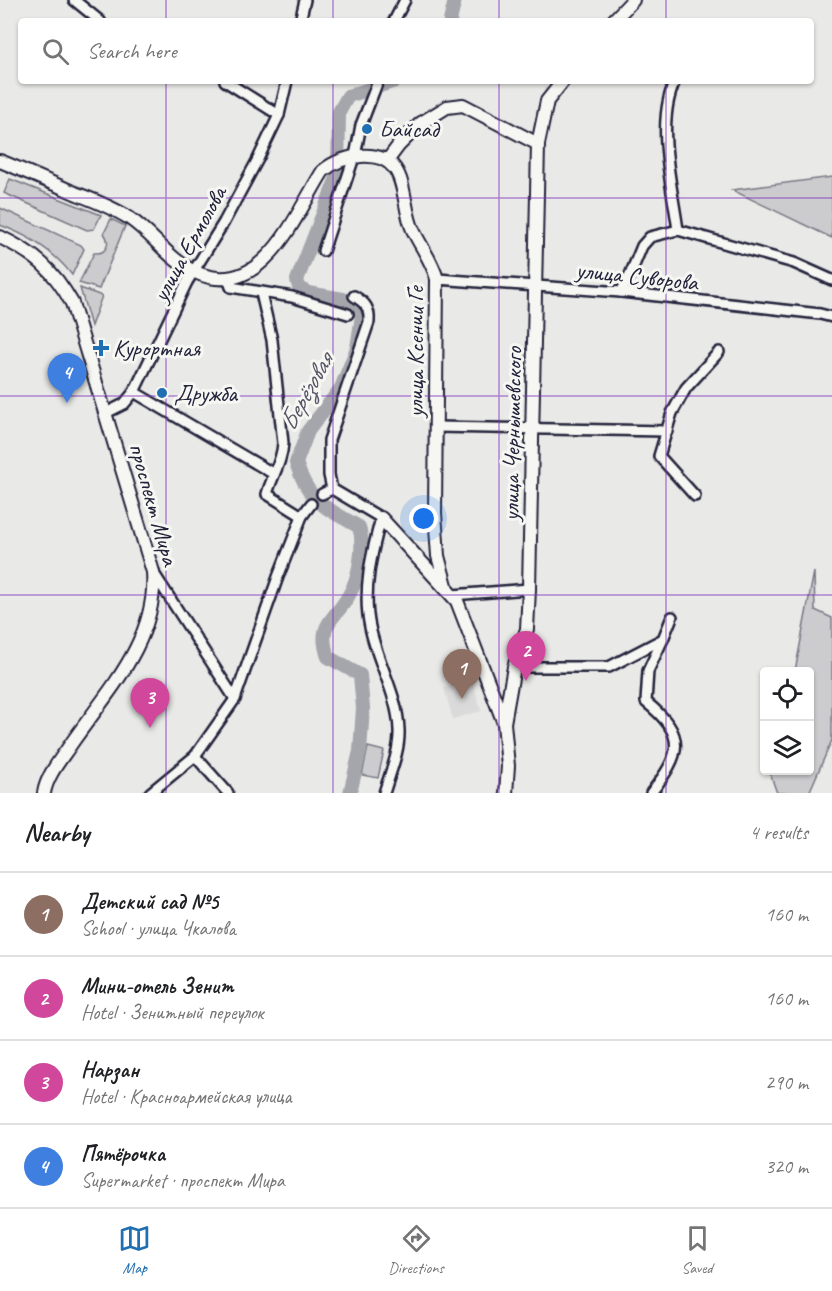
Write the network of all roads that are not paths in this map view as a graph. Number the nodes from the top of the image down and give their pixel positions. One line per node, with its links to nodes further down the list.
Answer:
1 (74, 0): 5 (street)
2 (305, 0): 6 (street)
3 (405, 0): 7 (street)
4 (633, 0): 8 (street)
5 (96, 18)
6 (301, 18)
7 (396, 18)
8 (616, 18)
9 (230, 84): 14 (street)
10 (286, 84): 14 (street, улица Ермолова)
11 (377, 84): 16 (street)
12 (561, 84): 15 (street, улица Чернышевского)
13 (674, 84): 19 (street)
14 (279, 115): 22 (street, улица Ермолова)
15 (538, 144): 18 (street); 26 (street, улица Чернышевского)
16 (351, 157): 18 (street); 21 (street); 23 (street)
17 (0, 161): 22 (street)
18 (387, 161): 24 (street, улица Ксении Ге)
19 (678, 230): 25 (street); 27 (street)
20 (0, 237): 34 (street, проспект Мира)
21 (323, 251)
22 (195, 272): 23 (street); 33 (street, улица Ермолова)
23 (228, 278): 28 (street)
24 (438, 279): 26 (street, улица Суворова); 35 (street, улица Ксении Ге)
25 (832, 280)
26 (537, 285): 27 (street, улица Суворова); 36 (street, улица Чернышевского)
27 (621, 292): 31 (street, улица Суворова)
28 (261, 293): 30 (street); 38 (street)
29 (354, 296): 39 (street)
30 (348, 314)
31 (832, 317)
32 (719, 352): 37 (street)
33 (134, 392): 34 (street, улица Ермолова); 38 (street)
34 (106, 412): 45 (street, проспект Мира)
35 (436, 427): 36 (street); 47 (street, улица Ксении Ге)
36 (533, 429): 37 (street); 46 (street, улица Чернышевского)
37 (667, 431): 41 (street)
38 (274, 474): 43 (street)
39 (332, 489): 40 (street); 44 (street)
40 (322, 494)
41 (696, 496)
42 (311, 504): 43 (street)
43 (302, 516): 51 (street)
44 (381, 518): 47 (street); 57 (street)
45 (153, 572): 51 (street); 54 (street, проспект Мира)
46 (529, 589): 47 (street); 50 (street, улица Чернышевского)
47 (450, 592): 52 (street)
48 (672, 617): 49 (street)
49 (663, 639): 50 (street); 59 (street)
50 (514, 667): 52 (street, улица Чернышевского)
51 (235, 699): 53 (street)
52 (504, 723): 58 (street)
53 (195, 756): 55 (street); 56 (street)
54 (45, 793)
55 (150, 793)
56 (228, 793)
57 (384, 793)
58 (506, 793)
59 (651, 793)

